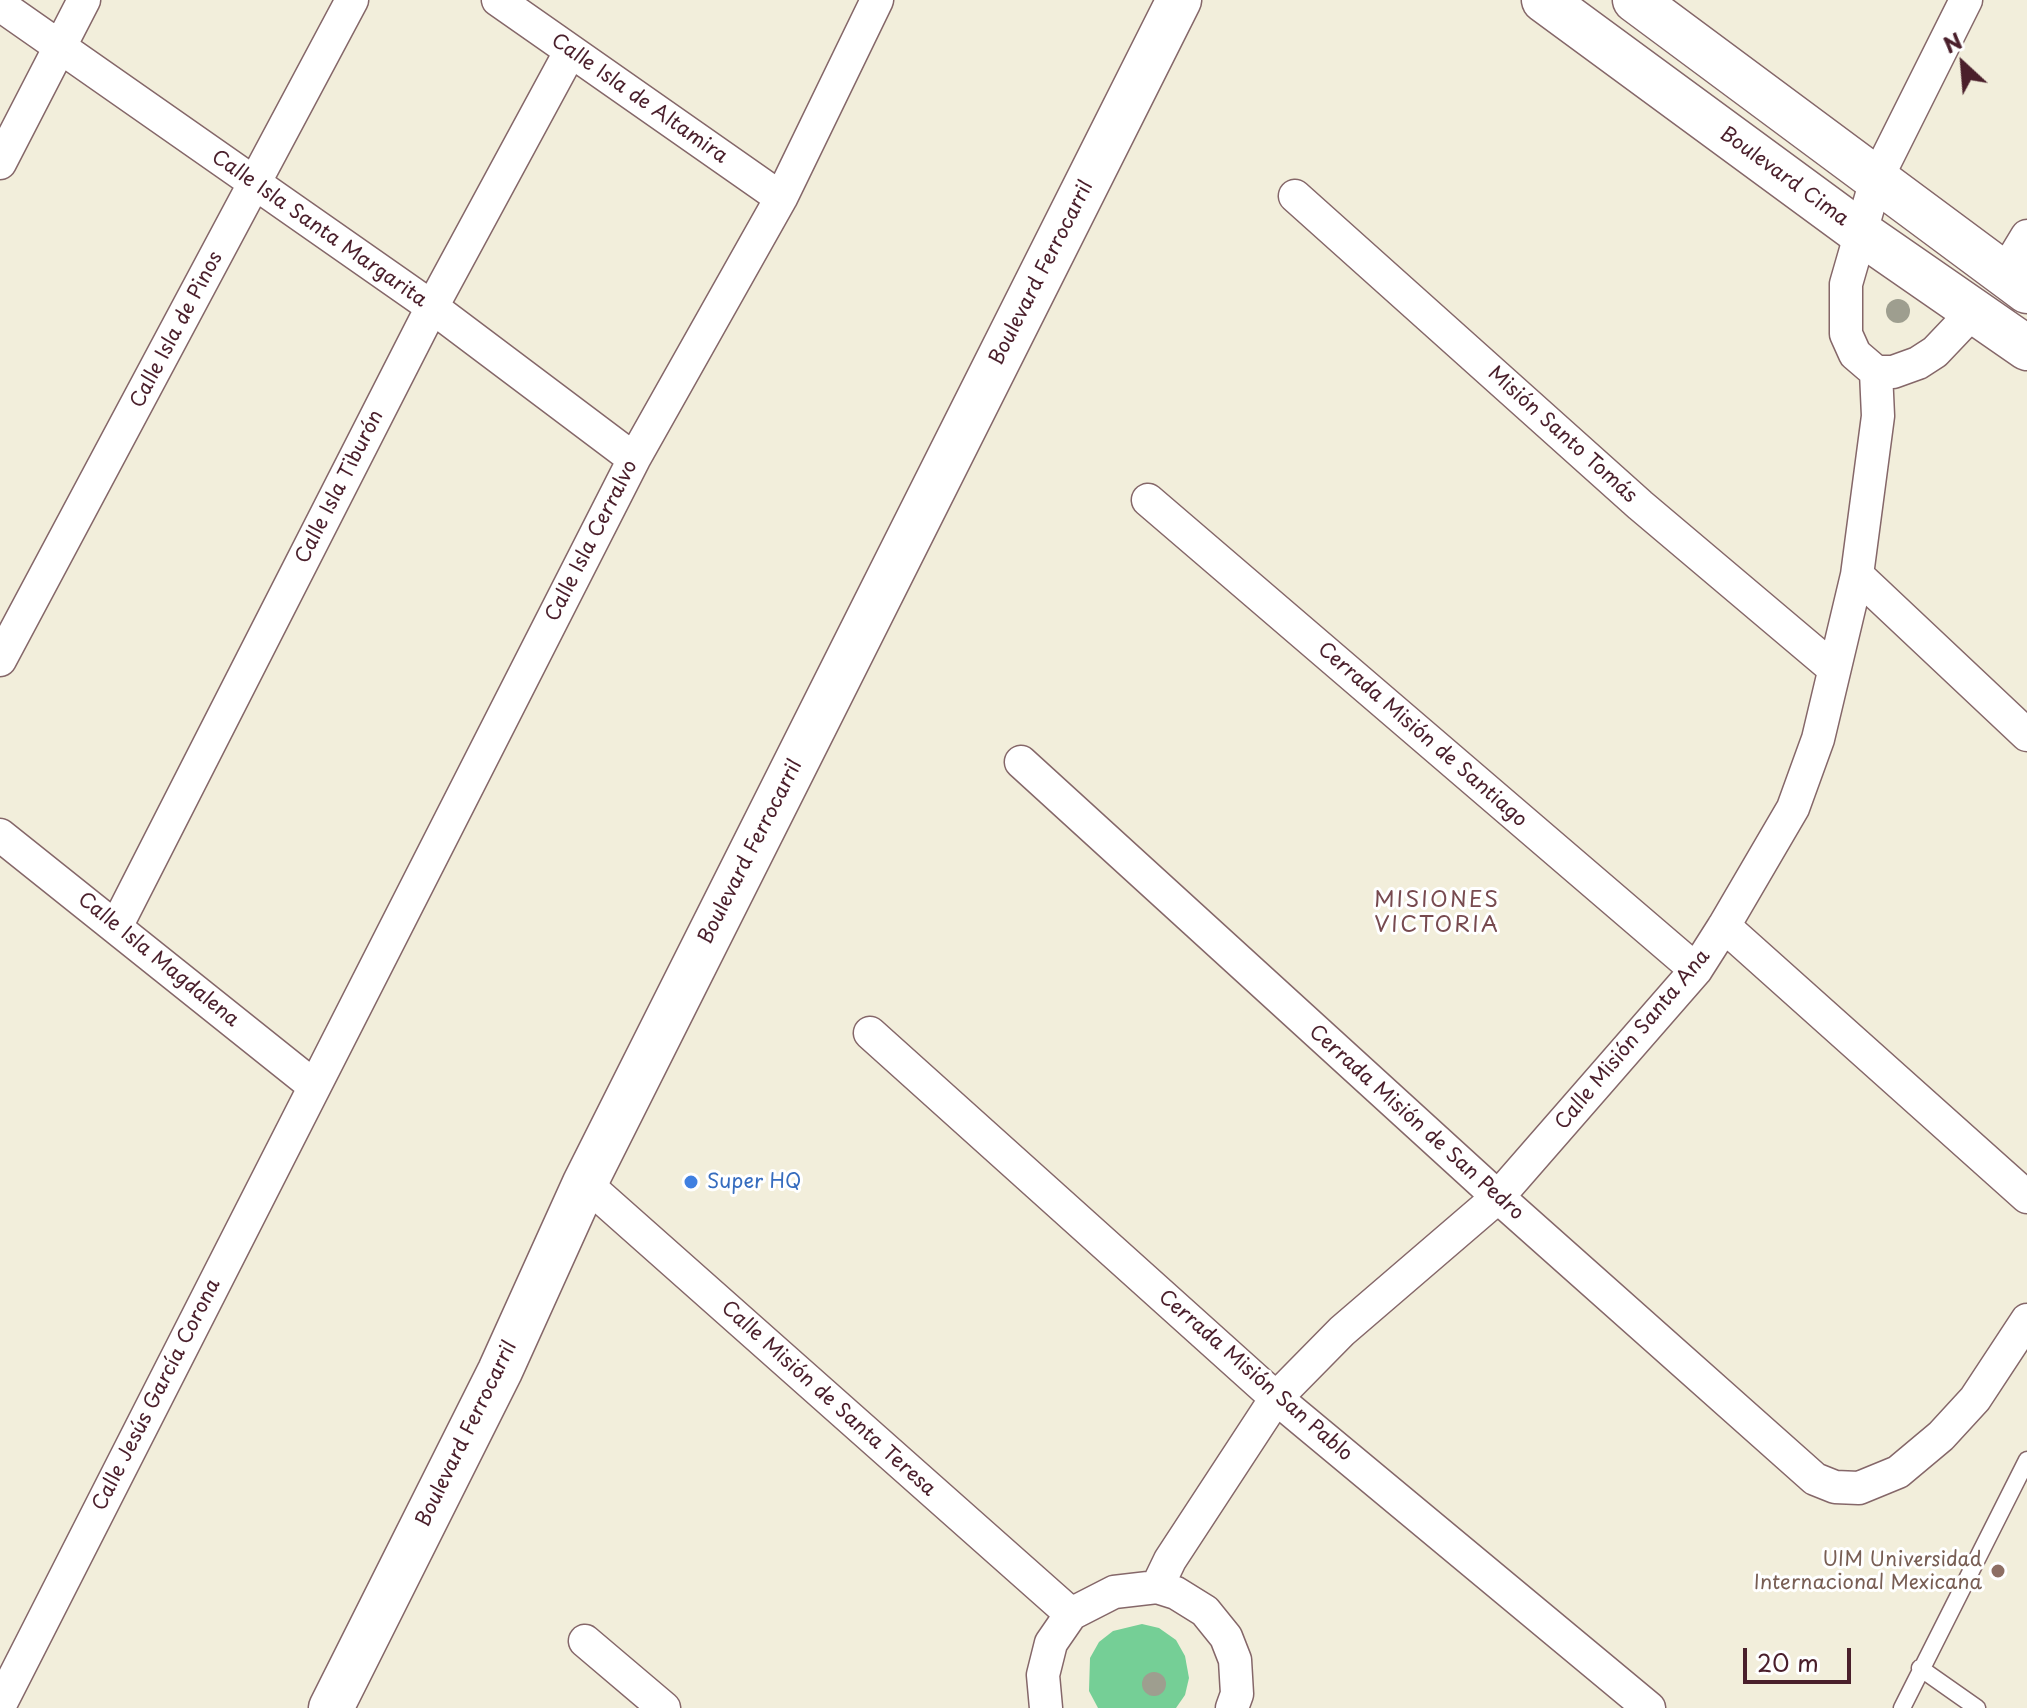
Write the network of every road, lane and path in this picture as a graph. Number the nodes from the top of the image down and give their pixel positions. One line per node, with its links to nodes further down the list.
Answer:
1 (84, 0): 10 (street)
2 (352, 0): 14 (street, Calle Isla de Pinos)
3 (498, 0): 11 (street, Calle Isla de Altamira)
4 (877, 0): 16 (street, Calle Isla Cerralvo)
5 (1179, 0): 37 (main road, Boulevard Ferrocarril)
6 (1544, 0): 17 (main road, Boulevard Cima)
7 (1966, 0): 13 (street)
8 (1643, 3): 13 (main road)
9 (0, 5): 10 (street, Calle Isla Santa Margarita)
10 (58, 48): 12 (street); 14 (street, Calle Isla Santa Margarita)
11 (570, 52): 16 (street, Calle Isla de Altamira); 20 (street, Calle Isla Tiburón)
12 (0, 163)
13 (1876, 180): 17 (street); 19 (main road)
14 (253, 182): 20 (street, Calle Isla Santa Margarita); 27 (street, Calle Isla de Pinos)
15 (1295, 196): 28 (street, Misión Santo Tomás)
16 (781, 198): 24 (street, Calle Isla Cerralvo)
17 (1861, 233): 21 (main road, Boulevard Cima); 23 (street)
18 (2027, 236): 19 (street)
19 (2015, 282): 21 (main road)
20 (432, 307): 24 (street, Calle Isla Santa Margarita); 32 (street, Calle Isla Tiburón)
21 (1974, 311): 22 (main road, Boulevard Cima); 23 (street)
22 (2027, 348)
23 (1876, 372): 26 (street, Calle Misión Santa Ana)
24 (634, 459): 36 (street, Calle Isla Cerralvo)
25 (1148, 500): 34 (street, Cerrada Misión de Santiago)
26 (1857, 575): 28 (street, Calle Misión Santa Ana); 29 (street)
27 (0, 660)
28 (1833, 668): 33 (street, Calle Misión Santa Ana)
29 (2027, 735)
30 (1021, 762): 38 (street, Cerrada Misión de San Pedro)
31 (0, 835): 32 (street, Calle Isla Magdalena)
32 (117, 925): 36 (street, Calle Isla Magdalena)
33 (1724, 926): 34 (street, Calle Misión Santa Ana); 39 (street)
34 (1696, 970): 38 (street, Calle Misión Santa Ana)
35 (870, 1033): 41 (street, Cerrada Misión San Pablo)
36 (314, 1086): 47 (street, Calle Jesús García Corona)
37 (585, 1183): 44 (street, Calle Misión de Santa Teresa); 48 (main road, Boulevard Ferrocarril)
38 (1498, 1197): 40 (street, Cerrada Misión de San Pedro); 41 (street, Calle Misión Santa Ana)
39 (2027, 1197)
40 (2027, 1320)
41 (1276, 1398): 43 (street, Calle Misión Santa Ana); 52 (street, Cerrada Misión San Pablo)
42 (2027, 1460): 46 (lane)
43 (1157, 1587): 44 (street); 51 (street)
44 (1071, 1614): 50 (street)
45 (585, 1641): 49 (street)
46 (1920, 1668): 53 (lane); 54 (lane)
47 (0, 1705)
48 (331, 1708)
49 (664, 1708)
50 (1046, 1708)
51 (1232, 1708)
52 (1649, 1708)
53 (1902, 1708)
54 (1977, 1708)

